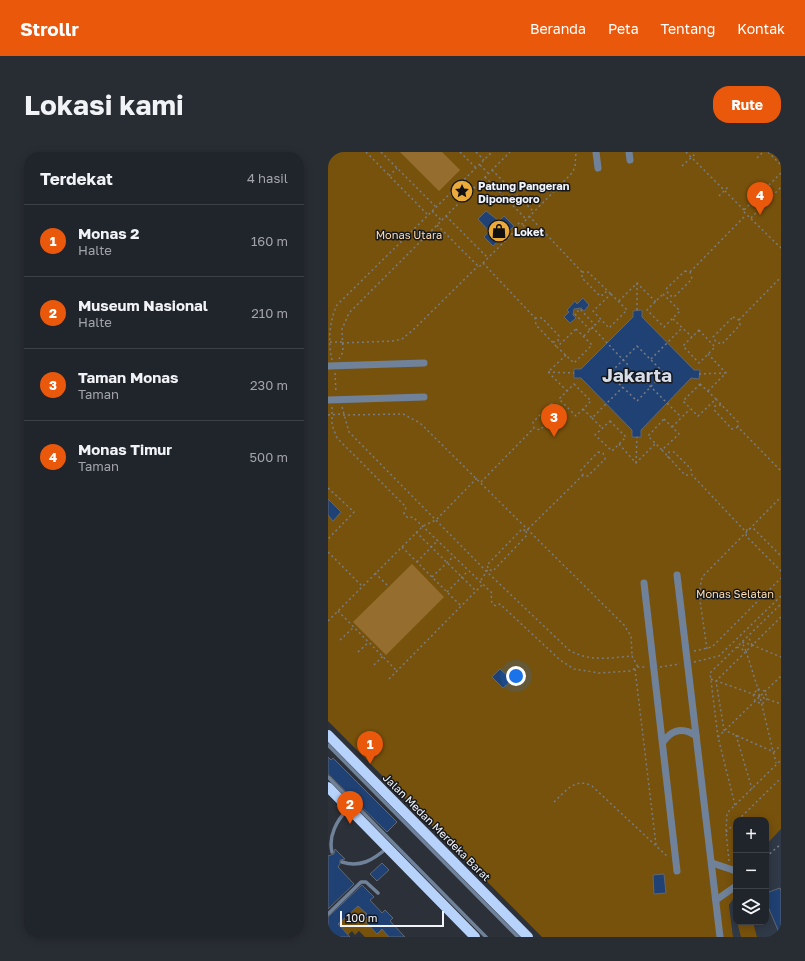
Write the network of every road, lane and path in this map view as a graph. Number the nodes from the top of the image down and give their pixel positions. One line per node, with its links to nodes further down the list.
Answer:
1 (366, 152): 27 (path)
2 (381, 152): 21 (path)
3 (460, 152): 22 (path)
4 (476, 152): 16 (path)
5 (492, 152): 16 (path)
6 (510, 152): 24 (path)
7 (576, 152): 36 (path)
8 (596, 152): 23 (street)
9 (629, 152): 17 (street)
10 (686, 152): 14 (path)
11 (763, 152): 15 (path)
12 (768, 152): 19 (path)
13 (694, 154): 14 (path)
14 (691, 157): 20 (path); 31 (path)
15 (757, 158)
16 (484, 160): 18 (path)
17 (630, 160)
18 (479, 164): 22 (path); 25 (path)
19 (781, 164)
20 (682, 166)
21 (397, 168): 27 (path); 33 (path)
22 (476, 168): 33 (path)
23 (598, 168)
24 (492, 170): 25 (path); 36 (path)
25 (488, 173): 28 (path)
26 (781, 173): 34 (path)
27 (389, 176): 37 (path)
28 (484, 177): 39 (path); 42 (path)
29 (728, 187): 31 (path)
30 (781, 187): 41 (path)
31 (724, 190): 32 (path); 34 (path)
32 (719, 196)
33 (436, 207): 35 (path)
34 (744, 210): 38 (path)
35 (432, 211): 37 (path); 43 (path)
36 (533, 212): 40 (path)
37 (428, 215): 70 (path)
38 (747, 215): 41 (path); 52 (path)
39 (446, 216): 43 (path); 48 (path)
40 (529, 216): 42 (path); 51 (path)
41 (751, 218): 47 (path)
42 (526, 219): 44 (path)
43 (442, 221): 45 (path)
44 (522, 224): 46 (path); 46 (path)
45 (437, 225): 50 (path); 72 (path)
46 (515, 231): 48 (path)
47 (781, 248)
48 (488, 258): 49 (path)
49 (483, 264): 50 (path); 60 (path)
50 (478, 266): 72 (path)
51 (582, 272): 55 (path); 55 (path)
52 (690, 272): 52 (path)
53 (781, 277): 63 (path)
54 (637, 283): 57 (path); 58 (path); 59 (path)
55 (607, 289): 56 (path)
56 (611, 294): 57 (path); 61 (path)
57 (618, 301): 61 (path)
58 (656, 302): 62 (path); 62 (path)
59 (637, 311)
60 (535, 318): 71 (path); 71 (path)
61 (601, 319): 64 (path)
62 (673, 319): 66 (path)
63 (739, 320): 63 (path)
64 (595, 325): 65 (path); 67 (path)
65 (592, 327): 67 (path); 76 (path)
66 (682, 328): 69 (path); 77 (path)
67 (590, 330): 68 (path)
68 (583, 336): 73 (path); 75 (path)
69 (692, 337): 74 (path); 74 (path)
70 (329, 342): 72 (path); 80 (path)
71 (553, 342): 73 (path)
72 (342, 343): 80 (path)
73 (557, 347): 75 (path)
74 (708, 354): 83 (path)
75 (566, 355): 81 (path)
76 (623, 359): 77 (path); 79 (path); 86 (path)
77 (650, 360): 87 (path)
78 (424, 363): 80 (street)
79 (628, 364)
80 (331, 366): 91 (path)
81 (548, 372): 82 (path); 88 (path)
82 (574, 373)
83 (726, 373): 84 (path); 89 (path)
84 (699, 374)
85 (646, 382): 87 (path)
86 (623, 387): 87 (path); 101 (path)
87 (651, 387): 100 (path)
88 (567, 391): 95 (path); 95 (path)
89 (708, 391): 92 (path); 96 (path)
90 (424, 397): 91 (street)
91 (336, 399): 93 (street); 97 (path); 99 (path)
92 (716, 399): 94 (path); 96 (path)
93 (328, 400)
94 (721, 405): 103 (path); 103 (path)
95 (583, 409): 101 (path)
96 (690, 409): 100 (path)
97 (331, 414): 98 (path); 99 (path); 120 (path)
98 (328, 415)
99 (343, 415): 115 (path); 119 (path)
100 (682, 417): 102 (path)
101 (592, 418): 105 (path)
102 (672, 427): 108 (path); 109 (path)
103 (738, 427): 112 (path)
104 (534, 428): 104 (path); 116 (path)
105 (603, 428): 107 (path); 107 (path)
106 (637, 437): 111 (path)
107 (618, 444): 111 (path)
108 (656, 444): 109 (path); 111 (path)
109 (662, 450): 110 (path)
110 (668, 458): 114 (path); 114 (path)
111 (636, 463)
112 (781, 472)
113 (583, 475): 113 (path); 121 (path)
114 (692, 475): 122 (path)
115 (476, 478): 116 (path); 119 (path)
116 (480, 482): 121 (path)
117 (328, 488): 124 (path)
118 (781, 497): 122 (path)
119 (436, 520): 120 (path); 134 (path)
120 (423, 526): 123 (path); 125 (path)
121 (527, 530): 134 (path); 134 (path); 166 (path)
122 (746, 530): 130 (path); 135 (path); 161 (path)
123 (416, 532): 126 (path); 127 (path)
124 (328, 539)
125 (438, 540): 127 (path); 129 (path)
126 (402, 547): 131 (path); 136 (path)
127 (431, 547): 131 (path); 132 (path)
128 (328, 552): 145 (path)
129 (454, 556): 132 (path); 133 (path)
130 (781, 556)
131 (417, 562): 138 (path)
132 (447, 563): 138 (path); 139 (path)
133 (469, 570): 139 (path); 141 (path)
134 (487, 570): 141 (path); 166 (path)
135 (781, 572)
136 (375, 574): 144 (path); 145 (path)
137 (677, 575): 164 (street)
138 (432, 577): 147 (path)
139 (461, 577): 146 (path); 147 (path)
140 (781, 578): 161 (path)
141 (481, 581): 143 (path)
142 (644, 583): 171 (street)
143 (483, 584): 146 (path); 172 (path)
144 (388, 586)
145 (362, 587): 151 (path)
146 (476, 591): 149 (path)
147 (447, 592): 149 (path)
148 (781, 596): 168 (path)
149 (461, 606): 173 (path)
150 (780, 606): 155 (path)
151 (338, 611): 153 (path); 154 (path)
152 (781, 617): 159 (path)
153 (328, 621)
154 (354, 627): 156 (path); 157 (path)
155 (748, 636): 158 (path); 159 (path)
156 (340, 640)
157 (368, 642): 163 (path); 165 (path)
158 (742, 642): 159 (path); 160 (path); 162 (path)
159 (752, 645): 162 (path); 167 (path)
160 (737, 647): 162 (path); 176 (path)
161 (707, 649): 164 (path)
162 (746, 651): 177 (path); 178 (path)
163 (358, 652)
164 (687, 653): 168 (street)
165 (383, 656): 169 (path); 173 (path)
166 (632, 656): 170 (path)
167 (781, 657)
168 (688, 664): 171 (path); 189 (street)
169 (374, 665)
170 (638, 667): 171 (path); 172 (path)
171 (655, 667): 191 (street)
172 (635, 669): 208 (path)
173 (397, 671): 175 (path)
174 (781, 676): 179 (path)
175 (389, 679)
176 (711, 680): 177 (path); 190 (path)
177 (716, 681): 180 (path); 186 (path)
178 (758, 689): 179 (path); 180 (path); 181 (path)
179 (765, 691): 181 (path); 182 (path)
180 (753, 694): 181 (path); 183 (path)
181 (760, 696): 182 (path); 183 (path); 184 (path)
182 (767, 699): 184 (path); 185 (path)
183 (755, 701): 184 (path); 186 (path)
184 (762, 704): 194 (path)
185 (781, 704)
186 (724, 730): 188 (path); 190 (path)
187 (328, 735): 223 (main road, Jalan Medan Merdeka Barat)
188 (736, 735): 194 (path); 200 (path)
189 (696, 736): 191 (street); 213 (street)
190 (718, 737): 202 (path)
191 (663, 742): 214 (street)
192 (328, 744): 222 (lane)
193 (781, 745): 194 (path)
194 (774, 752): 196 (path)
195 (781, 760): 196 (path)
196 (777, 764): 200 (path)
197 (328, 777): 221 (lane)
198 (781, 778): 204 (path)
199 (328, 787): 203 (main road)
200 (752, 789): 202 (path)
201 (554, 802): 208 (path)
202 (735, 805): 206 (path)
203 (348, 808): 209 (main road); 210 (lane)
204 (741, 817)
205 (733, 825): 206 (path)
206 (726, 832): 215 (path)
207 (781, 844): 211 (path)
208 (656, 845): 214 (path)
209 (387, 847): 212 (lane); 220 (main road)
210 (332, 852)
211 (769, 854)
212 (342, 862)
213 (712, 863): 215 (street); 218 (street)
214 (677, 868)
215 (733, 870)
216 (733, 888): 218 (street)
217 (378, 893): 219 (lane)
218 (716, 900): 224 (street)
219 (328, 914)
220 (475, 937)
221 (486, 937)
222 (518, 937)
223 (528, 937)
224 (720, 937)

